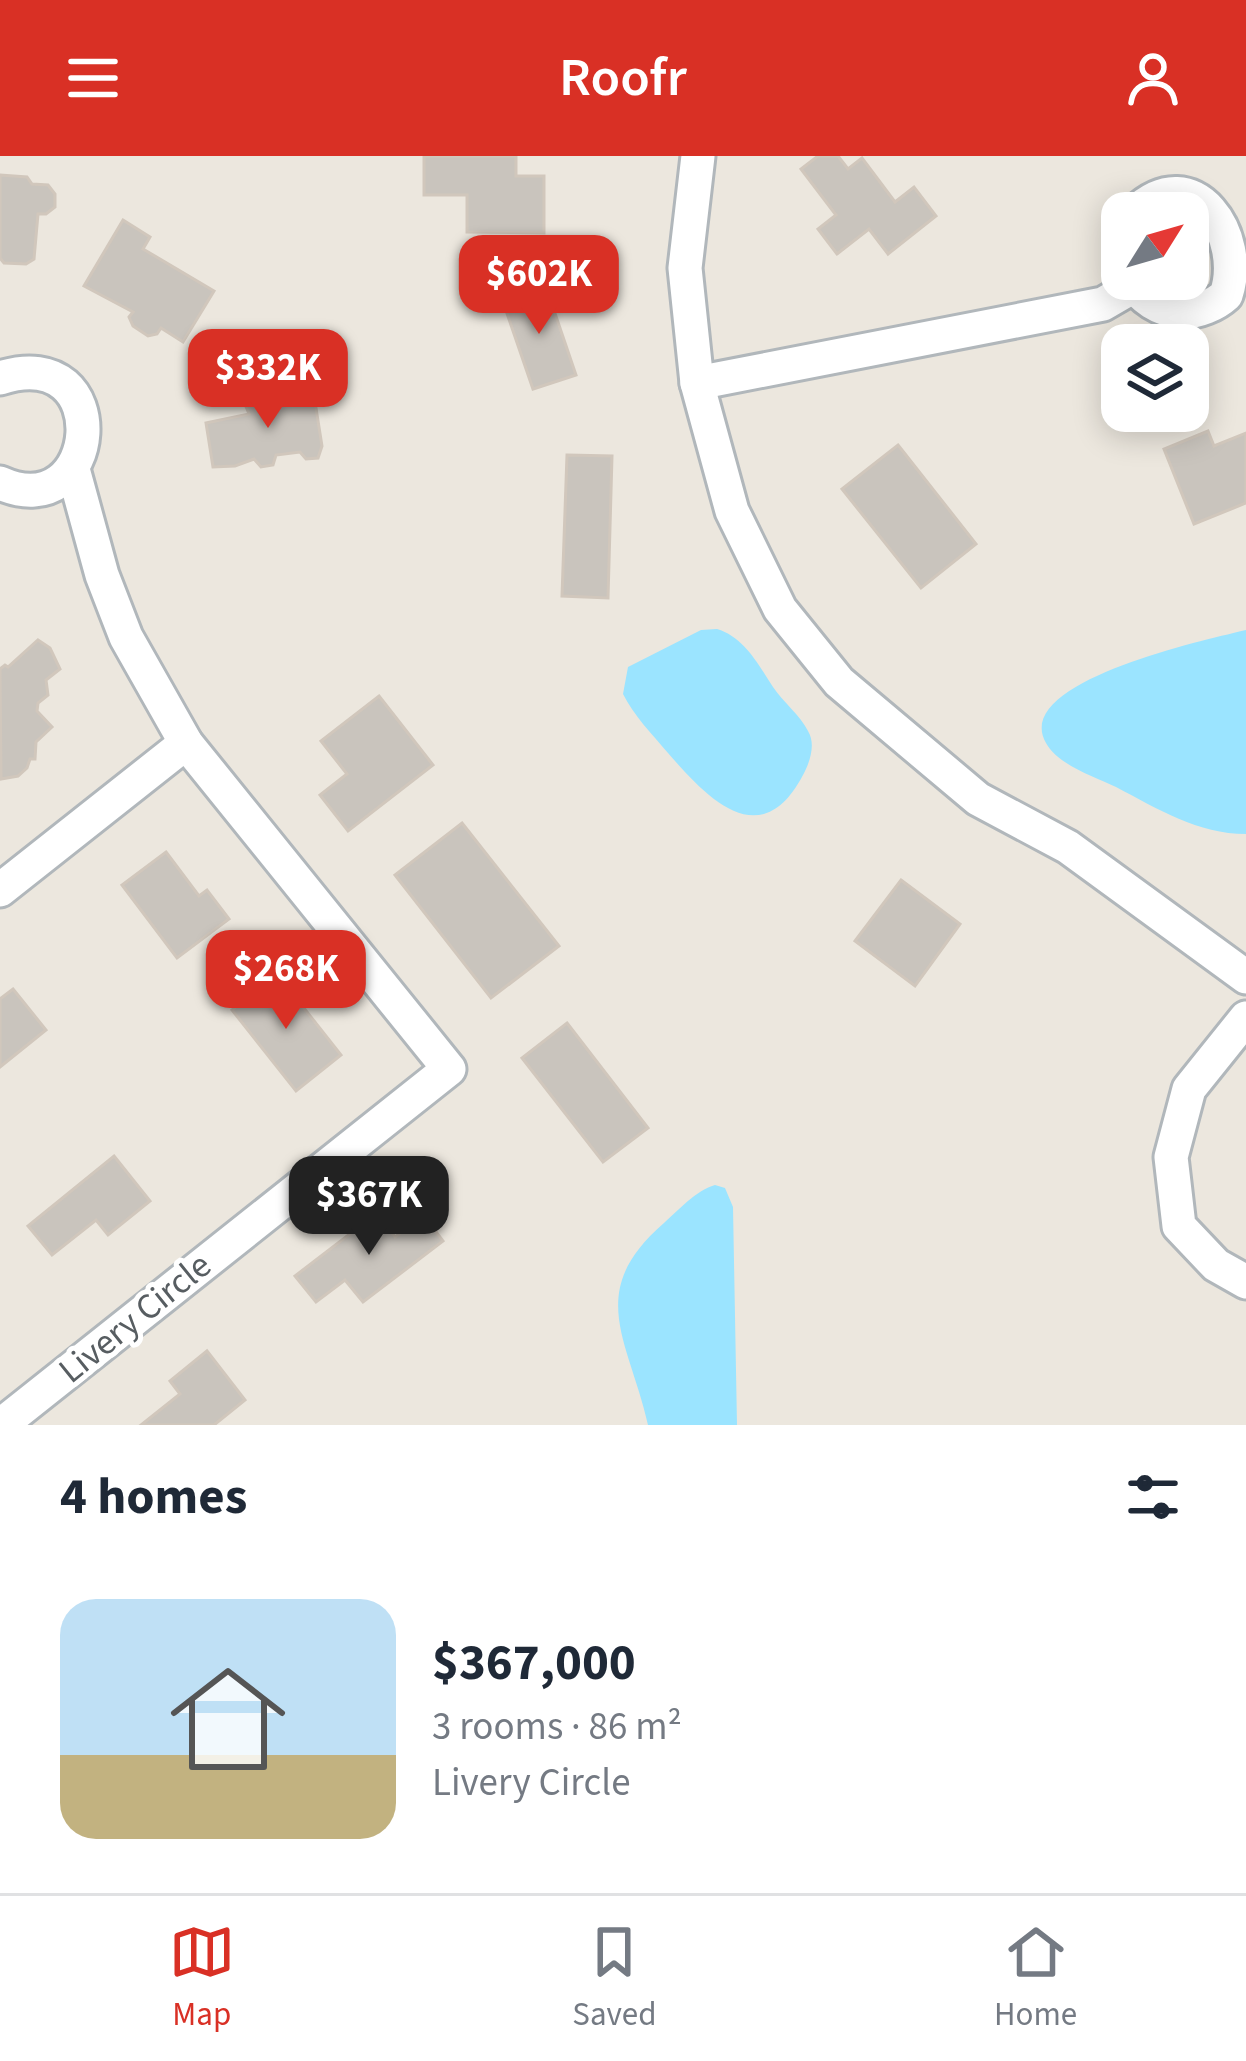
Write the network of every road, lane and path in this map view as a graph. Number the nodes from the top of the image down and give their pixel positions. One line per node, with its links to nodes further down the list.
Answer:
1 (698, 156): 8 (street)
2 (1163, 192): 3 (street)
3 (1204, 192)
4 (1209, 194): 6 (street)
5 (1108, 300): 8 (street)
6 (1148, 300)
7 (0, 378): 9 (street)
8 (697, 383): 13 (street)
9 (73, 469): 10 (street); 11 (street)
10 (0, 483)
11 (186, 743): 12 (street); 16 (street, Livery Circle)
12 (0, 890)
13 (1246, 976)
14 (1246, 1018): 15 (street)
15 (1246, 1282)
16 (1, 1425)

